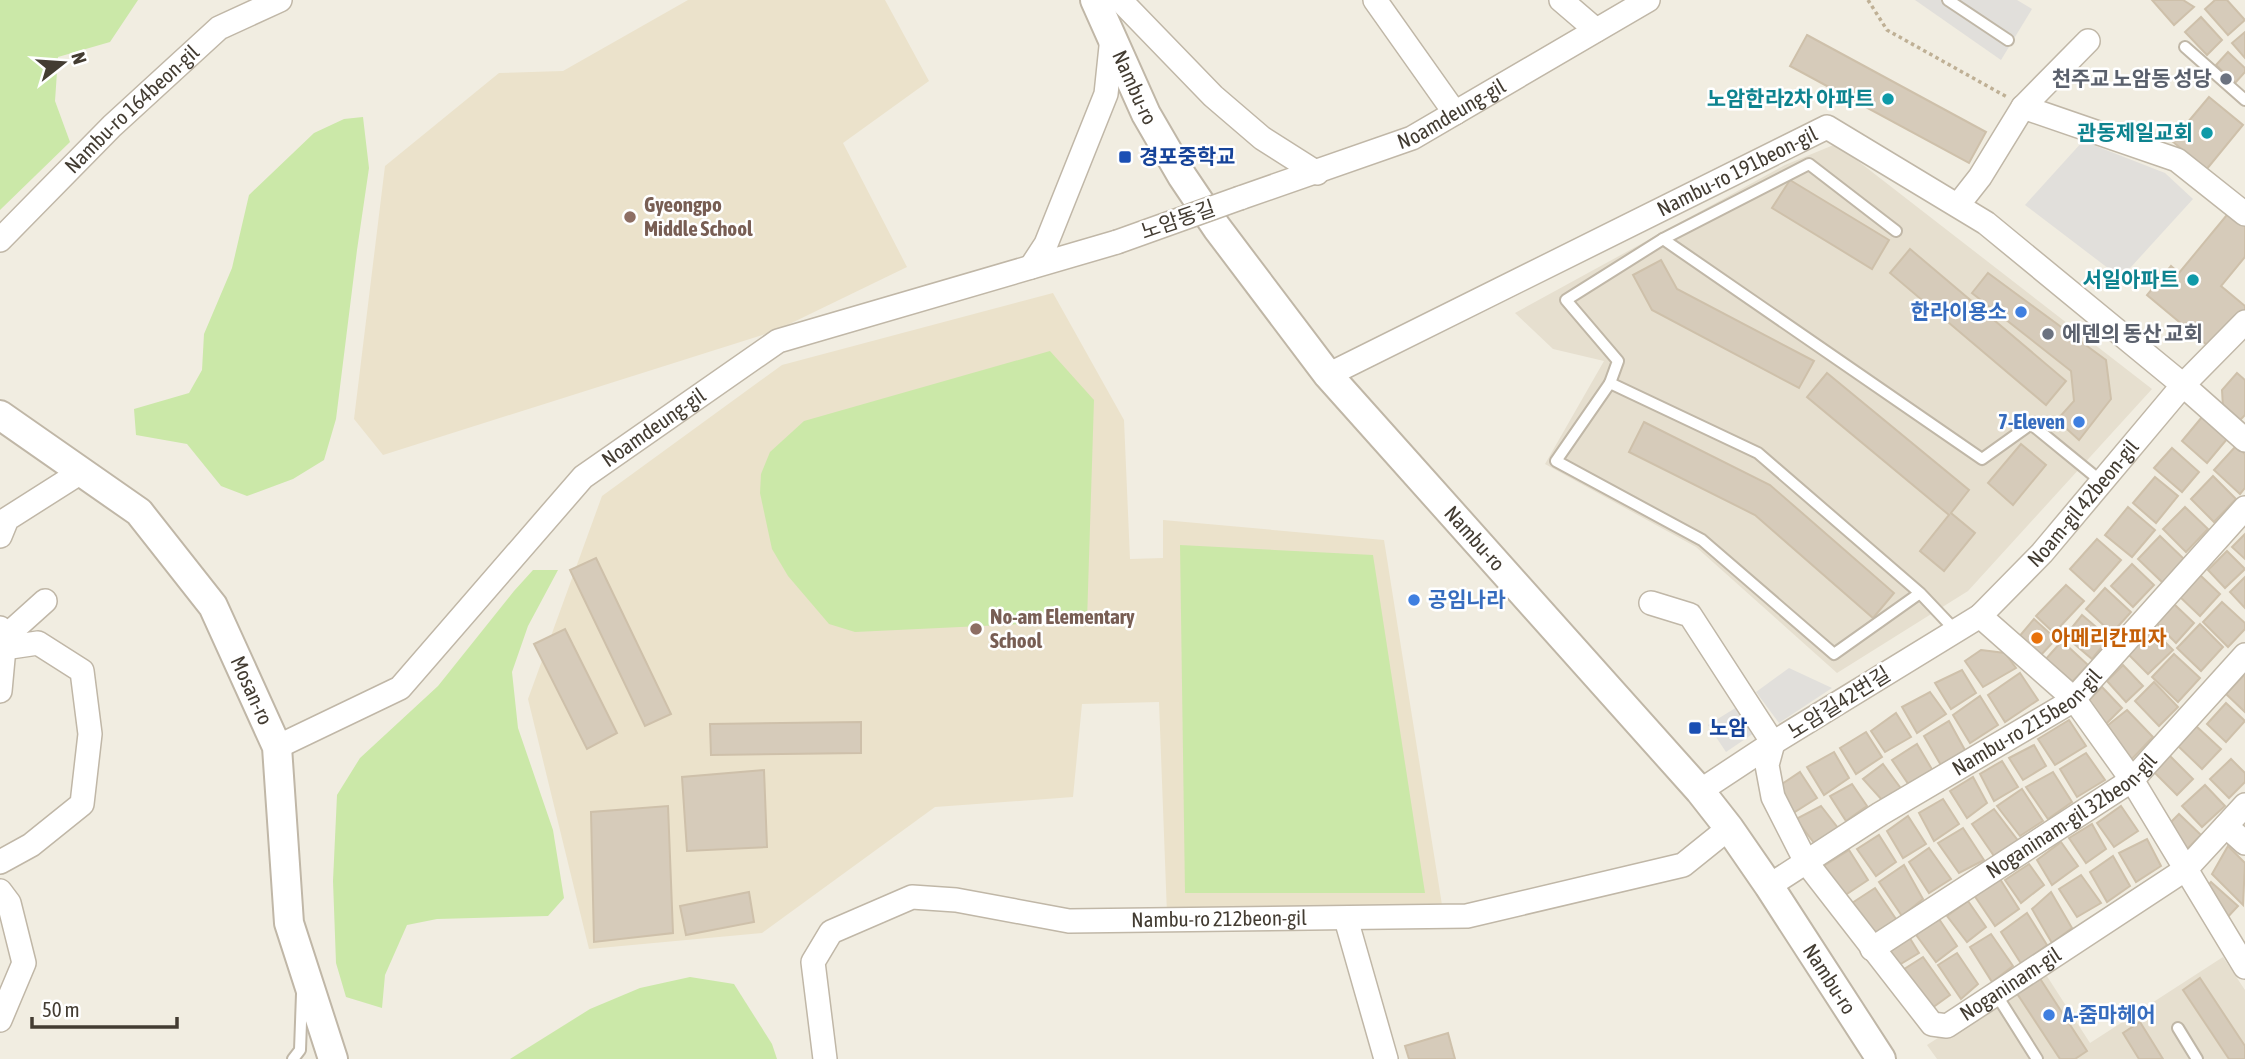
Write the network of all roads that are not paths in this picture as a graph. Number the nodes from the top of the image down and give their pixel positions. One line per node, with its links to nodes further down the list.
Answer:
1 (279, 0): 22 (street, Nambu-ro 164beon-gil)
2 (1095, 0): 9 (street, Nambu-ro)
3 (1120, 0): 16 (street)
4 (1376, 0): 15 (street)
5 (1561, 0): 8 (street)
6 (1648, 0): 8 (street, Noamdeung-gil)
7 (1948, 0): 10 (lane)
8 (1596, 30): 15 (street, Noamdeung-gil)
9 (1112, 37): 24 (street); 26 (street, Nambu-ro)
10 (2008, 40)
11 (2088, 41): 14 (street)
12 (2185, 47): 13 (lane)
13 (2245, 100)
14 (2024, 107): 18 (street); 19 (street)
15 (1455, 113): 16 (street, Noamdeung-gil)
16 (1317, 173): 17 (street, Noamdeung-gil)
17 (1240, 198): 23 (street, 노암동길, bridge)
18 (1958, 205): 26 (street, Nambu-ro 191beon-gil); 28 (street, Nambu-ro 191beon-gil)
19 (2245, 214)
20 (1896, 232): 21 (lane)
21 (1663, 239): 27 (lane); 32 (lane)
22 (0, 240)
23 (1117, 242): 24 (street, Noamdeung-gil)
24 (1031, 267): 45 (street, Noamdeung-gil)
25 (2245, 321): 28 (street)
26 (1328, 375): 47 (street, Nambu-ro)
27 (1610, 383): 35 (lane); 35 (lane)
28 (2183, 385): 30 (street, Nambu-ro 191beon-gil); 32 (street, Noam-gil 42beon-gil)
29 (0, 415): 31 (street, Mosan-ro)
30 (2245, 440)
31 (81, 471): 34 (street); 45 (street, Mosan-ro)
32 (2102, 482): 38 (street, Noam-gil 42beon-gil)
33 (2245, 508): 43 (street, Nambu-ro 215beon-gil)
34 (2, 527)
35 (1920, 593): 39 (lane)
36 (45, 601): 40 (street)
37 (1651, 603): 44 (street)
38 (1980, 616): 39 (street, 노암길42번길); 43 (street)
39 (1955, 630): 44 (street, 노암길42번길)
40 (3, 638): 42 (street); 52 (street)
41 (2245, 654): 46 (street, Noganinam-gil 32beon-gil)
42 (0, 691)
43 (2074, 699): 46 (street); 53 (street, Nambu-ro 215beon-gil)
44 (1773, 743): 47 (street, 노암길42번길); 53 (street)
45 (277, 747): 59 (street, Mosan-ro)
46 (2132, 780): 54 (street); 58 (street, Noganinam-gil 32beon-gil)
47 (1700, 791): 50 (street, Nambu-ro)
48 (2245, 805): 49 (street, Noganinam-gil)
49 (2226, 826): 51 (street); 54 (street, Noganinam-gil)
50 (1729, 828): 55 (street, Nambu-ro); 57 (street, Nambu-ro 212beon-gil)
51 (2245, 843)
52 (0, 862)
53 (1806, 862): 55 (street, Nambu-ro 215beon-gil); 58 (street, Noganinam-gil)
54 (2186, 869): 60 (street); 61 (street, Noganinam-gil)
55 (1769, 886): 64 (street, Nambu-ro)
56 (0, 891): 62 (street)
57 (1346, 919): 67 (street, Nambu-ro 212beon-gil); 68 (street)
58 (1872, 949): 61 (street, Noganinam-gil)
59 (303, 966): 65 (lane); 66 (street, Mosan-ro)
60 (2245, 967)
61 (1996, 994): 69 (lane)
62 (0, 1020)
63 (2178, 1028): 70 (lane)
64 (1876, 1057)
65 (293, 1059)
66 (333, 1059)
67 (825, 1059)
68 (1386, 1059)
69 (2037, 1059)
70 (2197, 1059)

